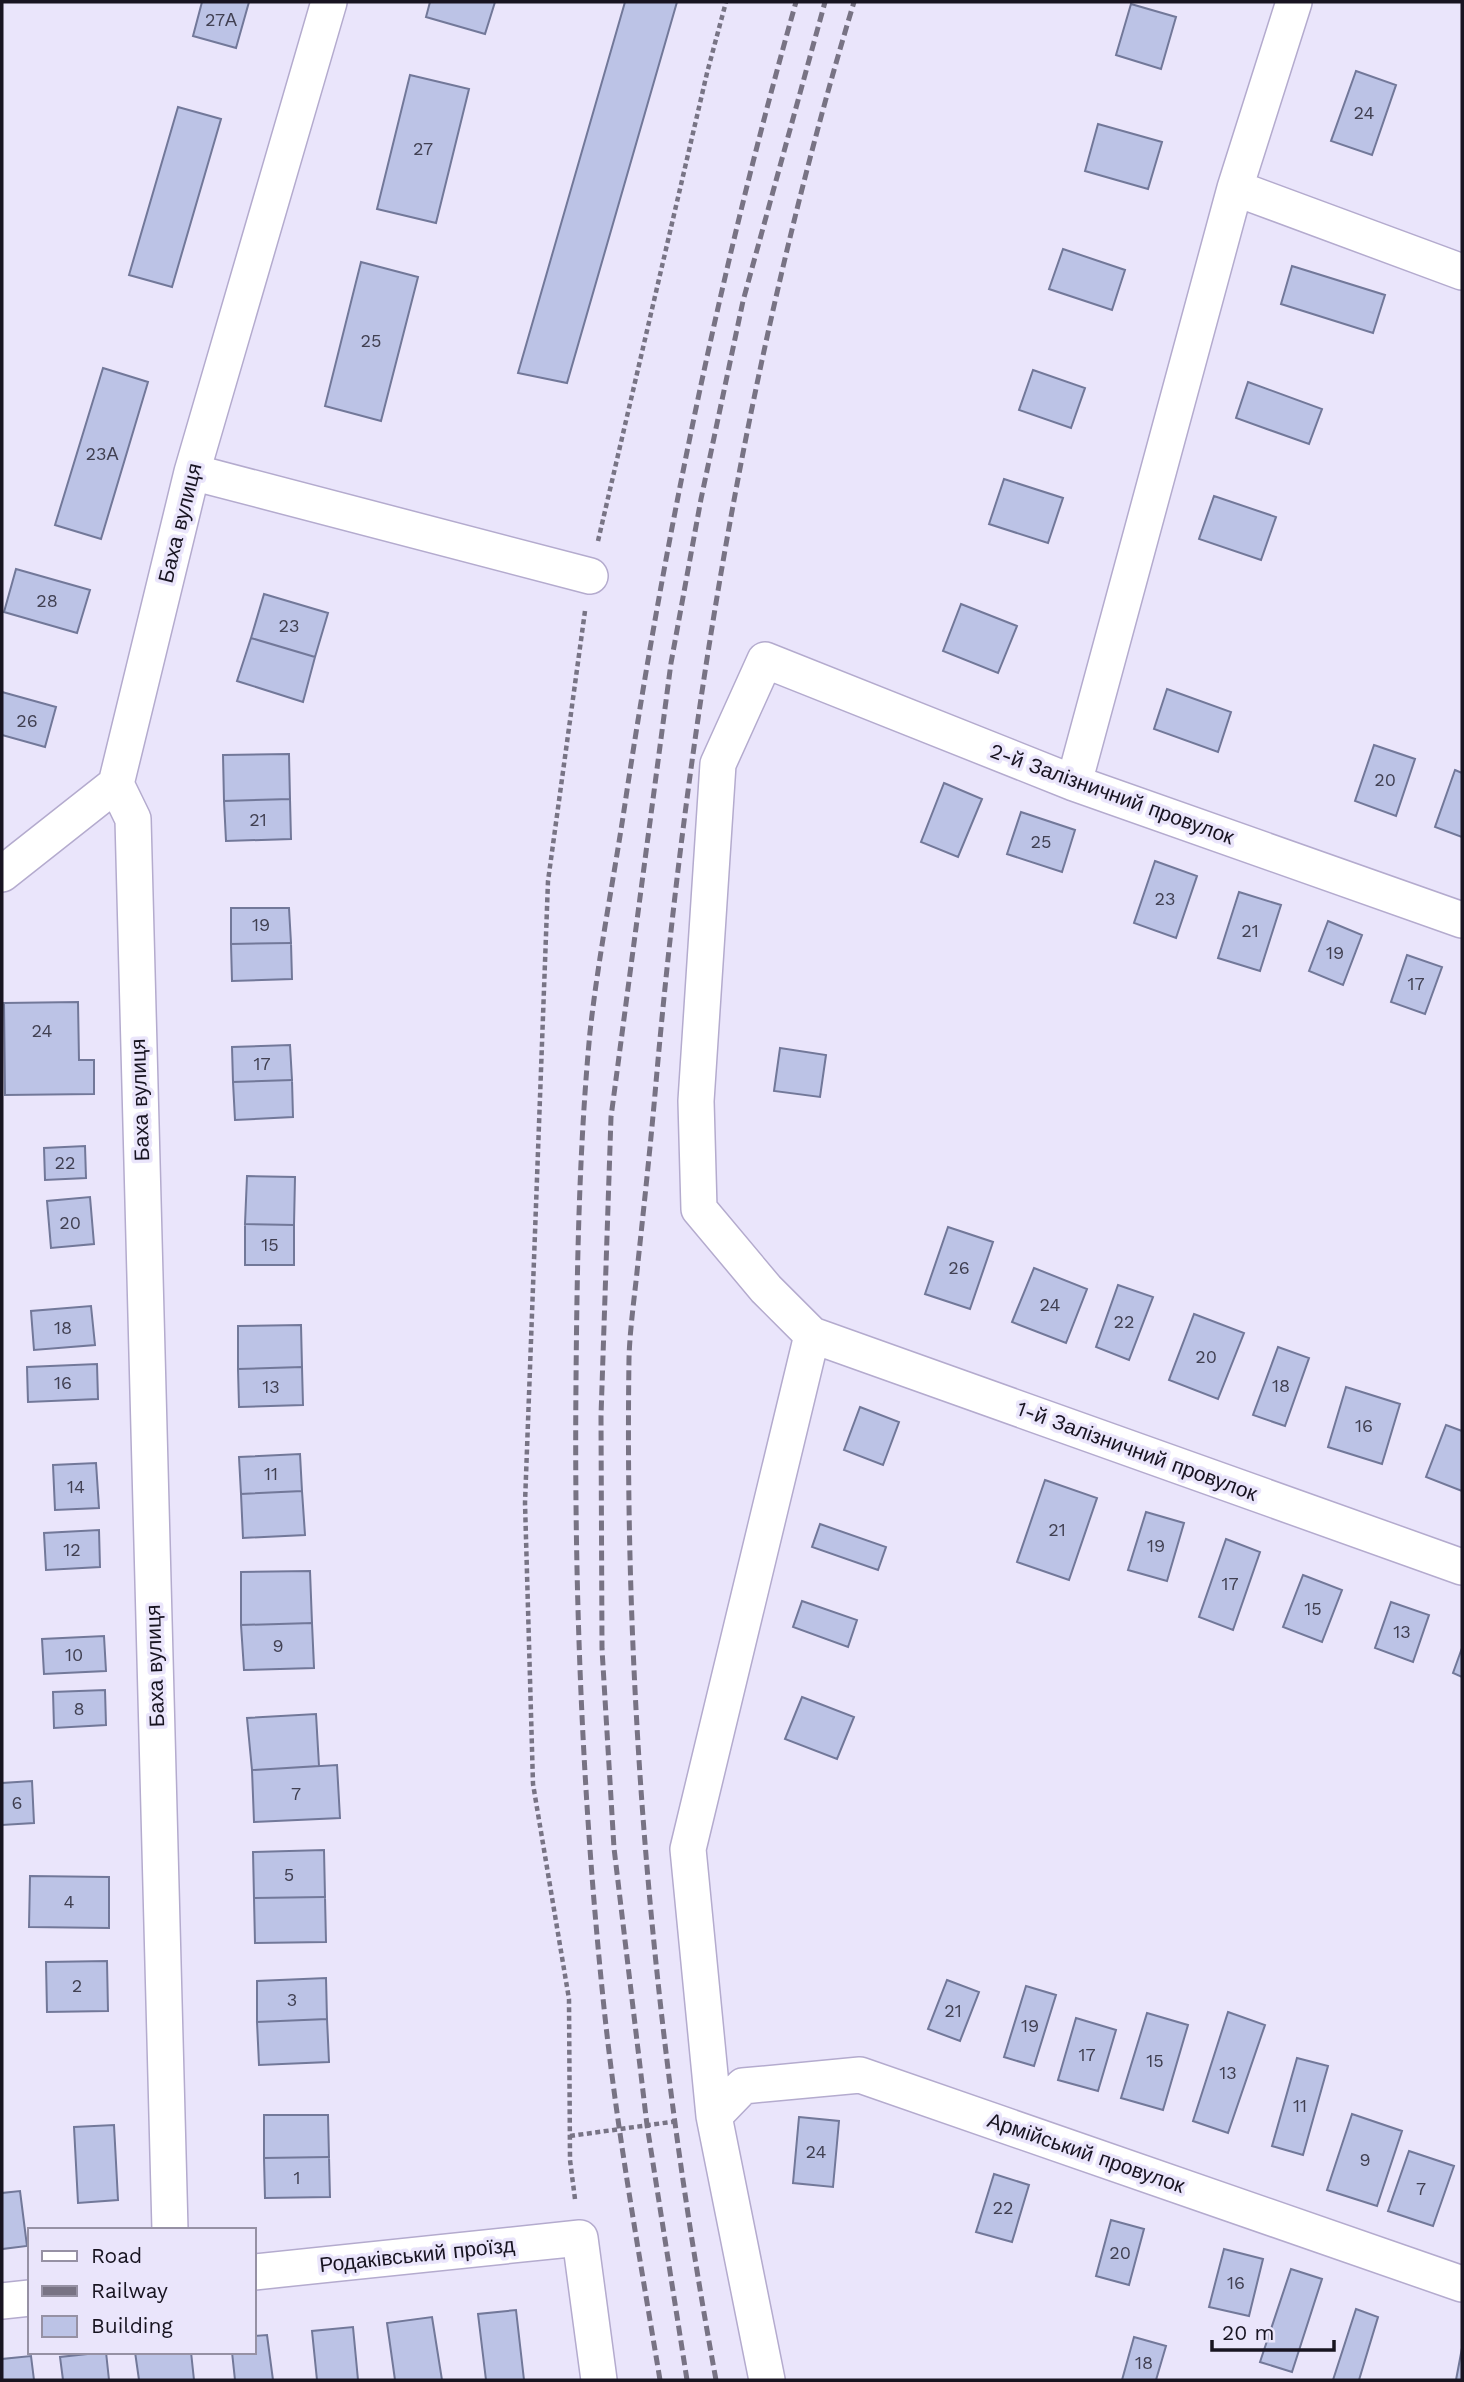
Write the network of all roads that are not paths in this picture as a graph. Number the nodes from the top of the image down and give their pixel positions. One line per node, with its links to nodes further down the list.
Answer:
1 (329, 2): 5 (street, Баха вулиця)
2 (1294, 2): 3 (street)
3 (1235, 188): 4 (street); 7 (street)
4 (1462, 272)
5 (192, 472): 6 (street); 8 (street, Баха вулиця)
6 (590, 576)
7 (1074, 783): 10 (street, 2-й Залізничний провулок); 11 (street, 2-й Залізничний провулок)
8 (116, 784): 9 (street); 14 (street, Баха вулиця)
9 (2, 874)
10 (1462, 920)
11 (812, 1335): 12 (street, 1-й Залізничний провулок); 13 (street)
12 (1462, 1567)
13 (714, 2116): 16 (street, Армійський провулок); 20 (street)
14 (170, 2228)
15 (256, 2272): 19 (street, Родаківський проїзд)
16 (1462, 2284)
17 (28, 2298): 18 (street)
18 (2, 2301)
19 (599, 2380)
20 (767, 2380)

